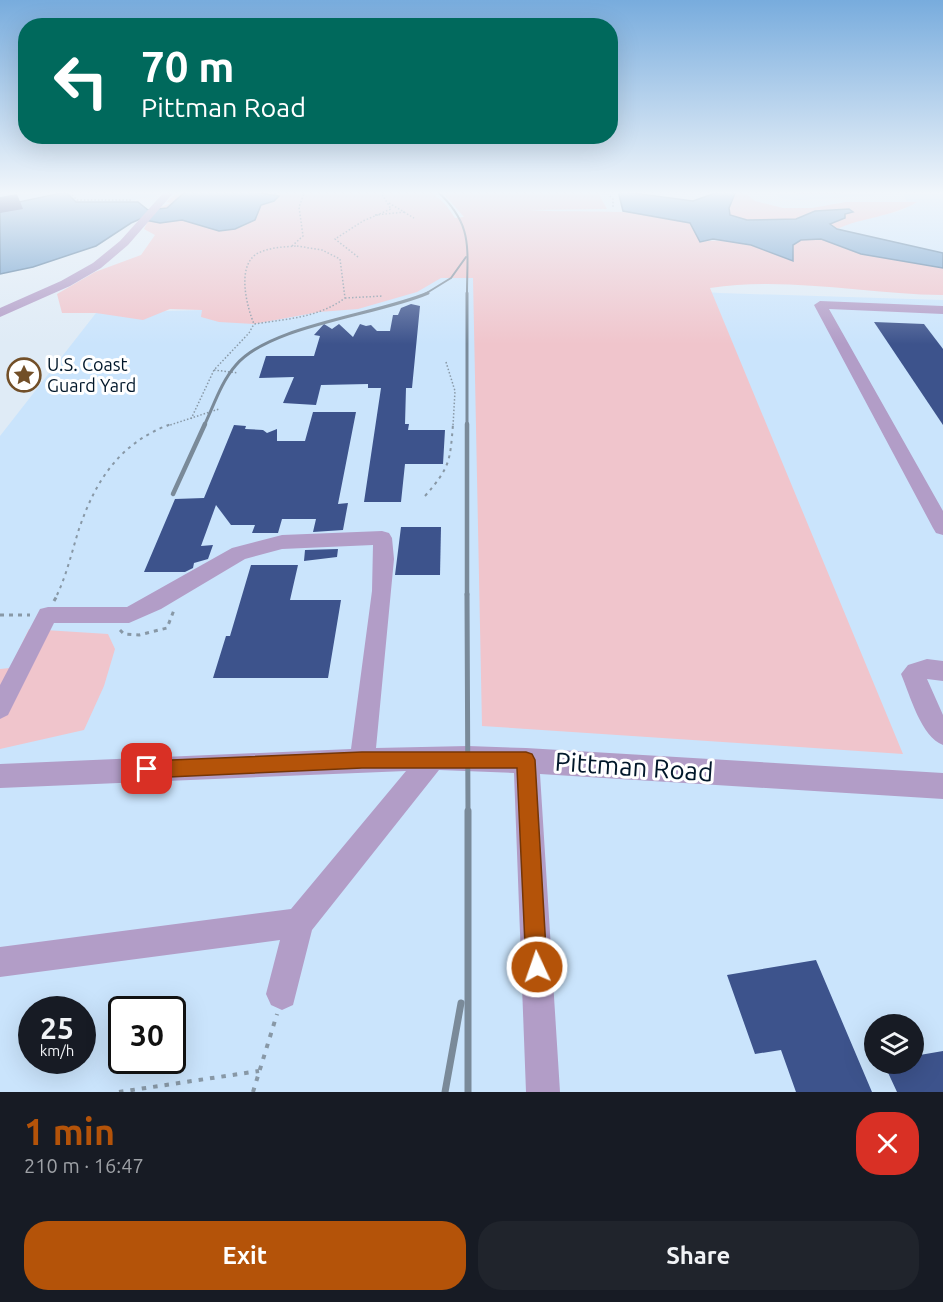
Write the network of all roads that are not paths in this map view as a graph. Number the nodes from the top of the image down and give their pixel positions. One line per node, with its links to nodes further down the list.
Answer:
1 (126, 242): 3 (street)
2 (943, 310): 4 (street)
3 (0, 313)
4 (943, 528)
5 (943, 671): 7 (street)
6 (0, 708): 9 (street)
7 (943, 734)
8 (432, 759): 9 (street, Pittman Road); 10 (street, Pittman Road); 13 (street)
9 (362, 760): 11 (street, Pittman Road)
10 (526, 760): 12 (street, Pittman Road); 16 (street)
11 (0, 776)
12 (943, 786)
13 (299, 923): 14 (street); 15 (street)
14 (0, 962)
15 (282, 994)
16 (543, 1092)

